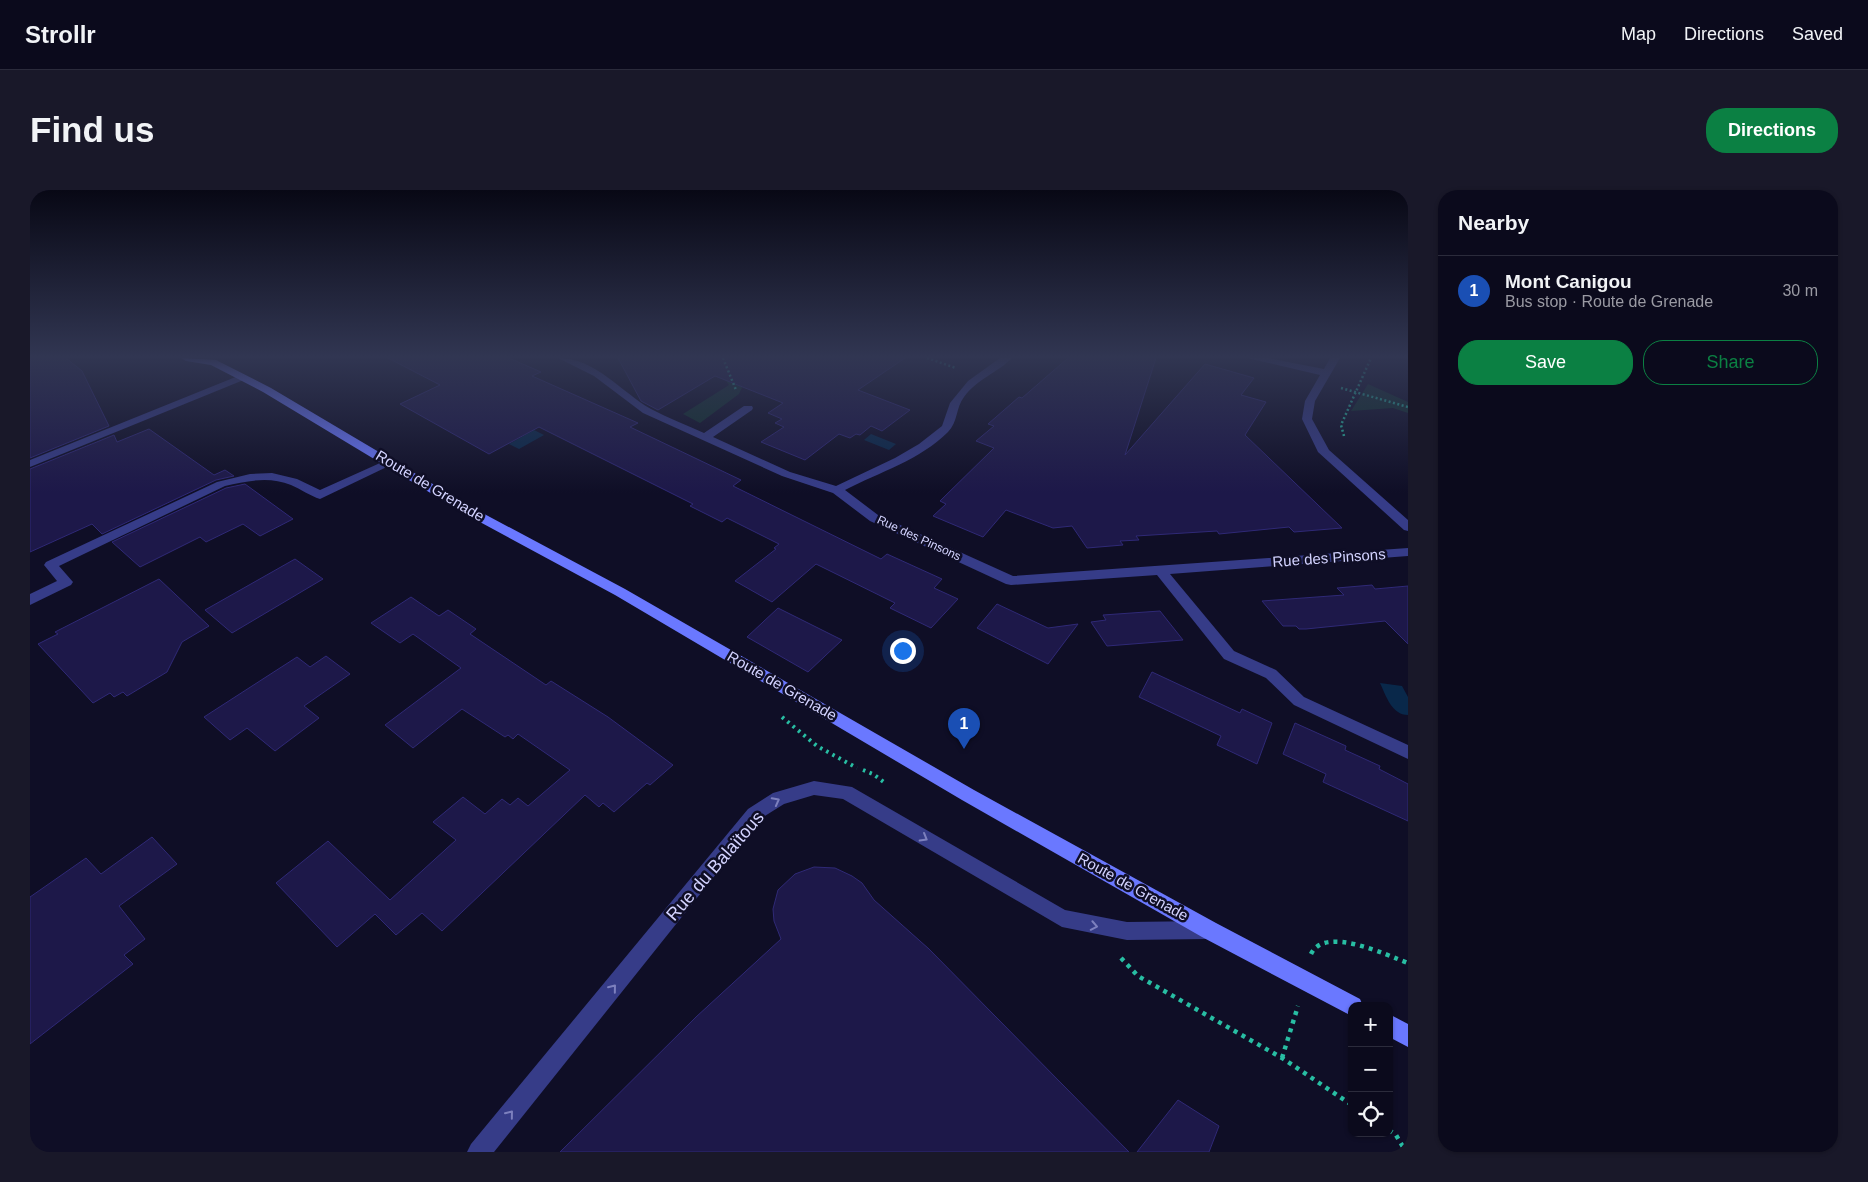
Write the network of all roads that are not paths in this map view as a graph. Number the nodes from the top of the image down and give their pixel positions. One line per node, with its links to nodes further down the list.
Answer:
1 (179, 403): 9 (lane)
2 (287, 403): 8 (main road, Route de Grenade)
3 (635, 403): 7 (street, Rue des Pinsons)
4 (955, 403): 10 (street)
5 (1310, 403): 11 (street)
6 (748, 408): 7 (street)
7 (704, 438): 10 (street, Rue des Pinsons)
8 (389, 462): 14 (street); 16 (main road, Route de Grenade)
9 (30, 464)
10 (837, 490): 13 (street, Rue des Pinsons)
11 (1408, 527)
12 (1408, 552): 13 (street, Rue des Pinsons)
13 (1161, 571): 15 (street)
14 (30, 600)
15 (1408, 752)
16 (1209, 930): 17 (main road, Route de Grenade); 20 (street, Rue du Balaïtous, one-way to 16)
17 (1348, 1003)
18 (1393, 1027): 19 (main road)
19 (1408, 1036)
20 (480, 1152)

